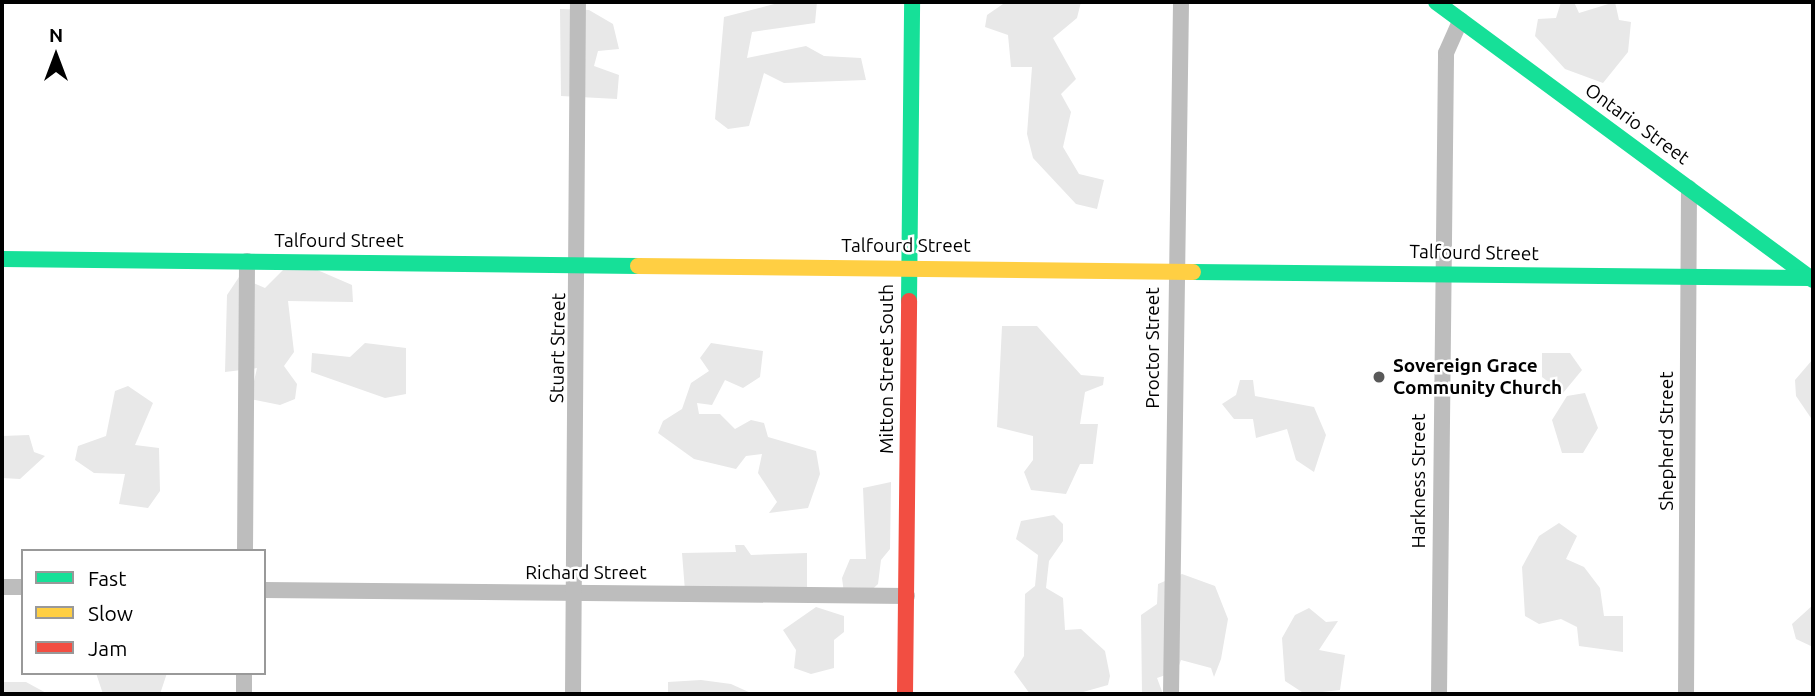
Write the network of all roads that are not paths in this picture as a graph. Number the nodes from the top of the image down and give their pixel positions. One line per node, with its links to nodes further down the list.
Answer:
1 (578, 2): 9 (street, Stuart Street)
2 (912, 2): 10 (street, Mitton Street South)
3 (1181, 2): 11 (street, Proctor Street)
4 (1436, 2): 5 (street, Ontario Street)
5 (1461, 20): 6 (street, Ontario Street); 12 (street, Harkness Street)
6 (1689, 188): 13 (street, Shepherd Street); 14 (street, Ontario Street)
7 (2, 259): 8 (street, Talfourd Street)
8 (247, 261): 9 (street, Talfourd Street); 15 (street)
9 (581, 264): 10 (street, Talfourd Street); 19 (street, Stuart Street)
10 (908, 267): 11 (street, Talfourd Street); 20 (street, Mitton Street South)
11 (1174, 268): 12 (street, Talfourd Street); 25 (street, Proctor Street)
12 (1442, 274): 13 (street, Talfourd Street); 26 (street, Harkness Street)
13 (1689, 278): 14 (street, Talfourd Street); 27 (street, Shepherd Street)
14 (1812, 280)
15 (245, 549)
16 (2, 587): 17 (street)
17 (21, 587)
18 (266, 590): 19 (street, Richard Street)
19 (573, 594): 20 (street, Richard Street); 23 (street, Stuart Street)
20 (907, 596): 24 (street, Mitton Street South)
21 (244, 675): 22 (street)
22 (244, 694)
23 (573, 694)
24 (905, 694)
25 (1171, 694)
26 (1439, 694)
27 (1686, 694)

